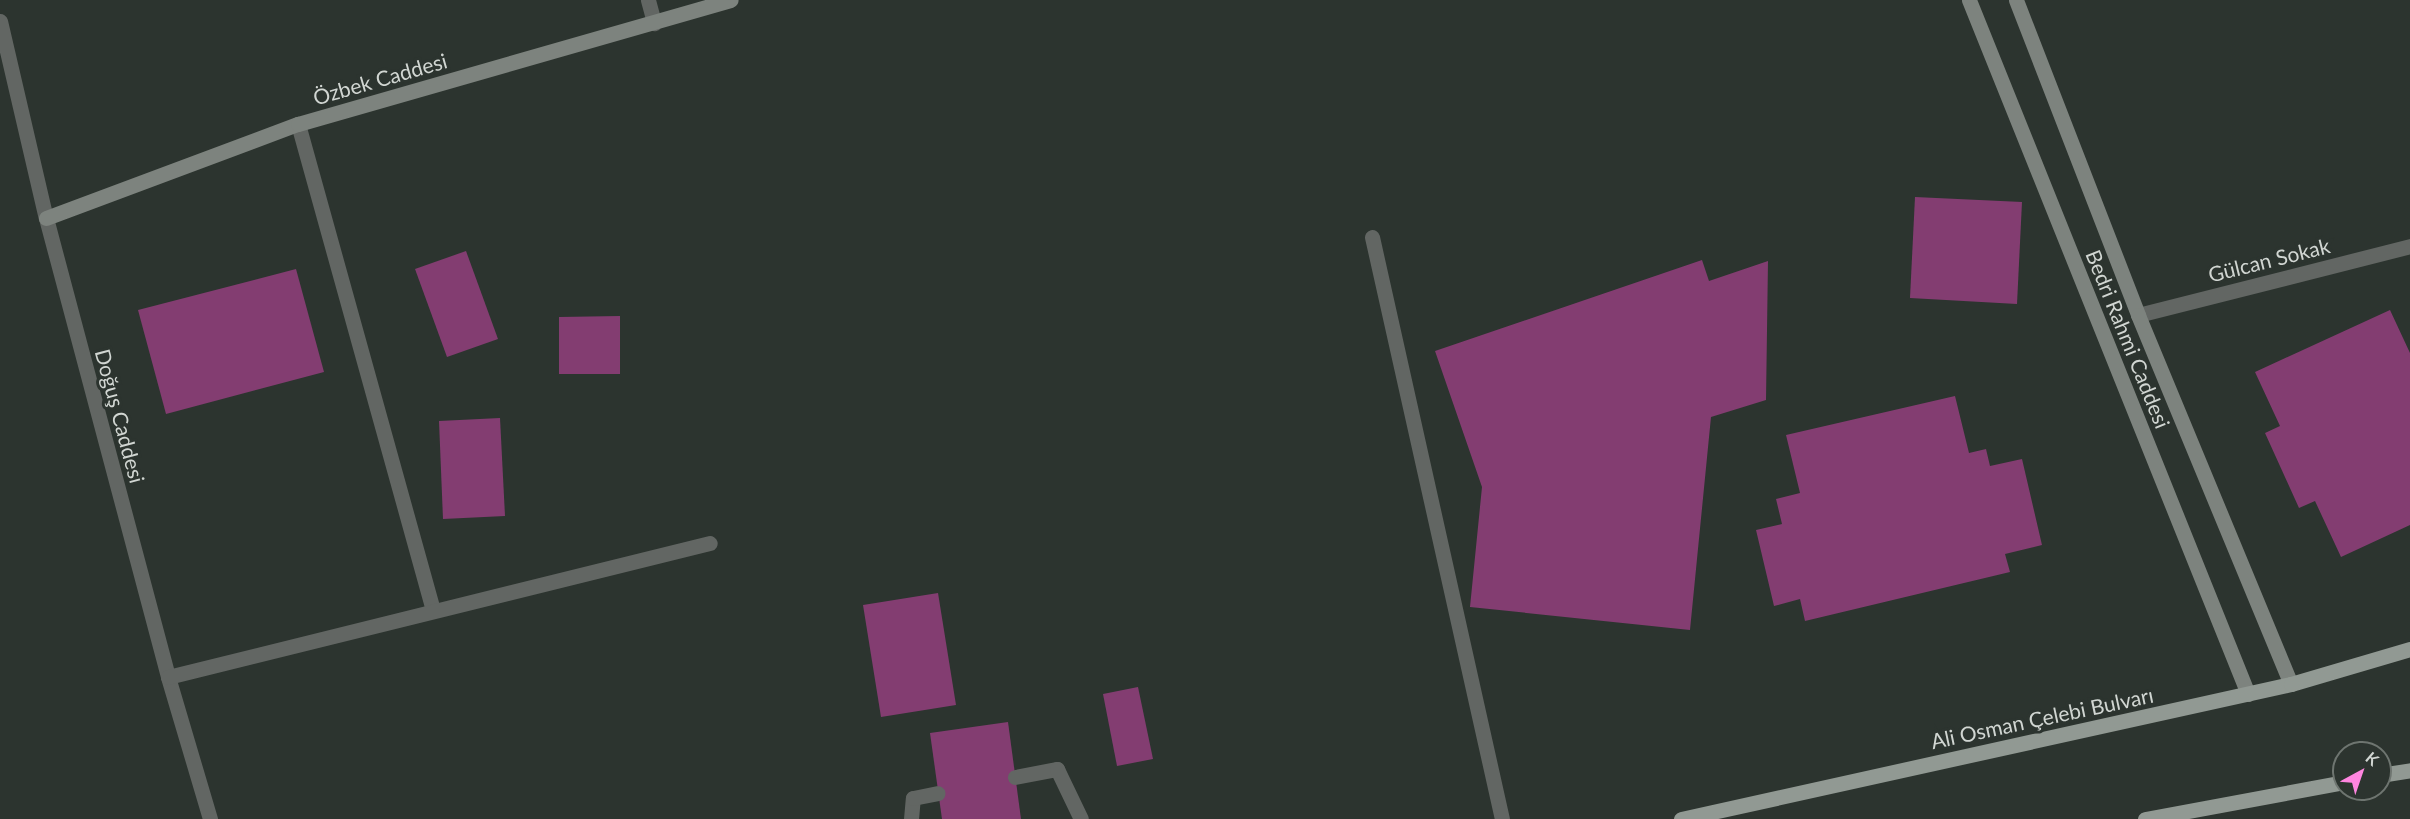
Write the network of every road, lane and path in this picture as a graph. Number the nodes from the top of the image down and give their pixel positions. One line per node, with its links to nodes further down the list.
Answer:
1 (648, 0): 6 (street)
2 (731, 0): 6 (street, Özbek Caddesi)
3 (1969, 0): 17 (street, Bedri Rahmi Caddesi)
4 (2016, 0): 11 (street, Bedri Rahmi Caddesi)
5 (0, 21): 8 (street, Doğuş Caddesi)
6 (654, 23): 7 (street, Özbek Caddesi)
7 (298, 124): 8 (street, Özbek Caddesi); 13 (street)
8 (46, 218): 15 (street, Doğuş Caddesi)
9 (1372, 237): 26 (street)
10 (2410, 246): 11 (street, Gülcan Sokak)
11 (2138, 315): 16 (street, Bedri Rahmi Caddesi)
12 (710, 543): 13 (street)
13 (432, 610): 15 (street)
14 (2410, 650): 16 (main road, Ali Osman Çelebi Bulvarı)
15 (168, 677): 23 (street, Doğuş Caddesi)
16 (2291, 684): 17 (main road, Ali Osman Çelebi Bulvarı)
17 (2248, 694): 27 (main road, Ali Osman Çelebi Bulvarı)
18 (2410, 770): 19 (main road)
19 (2392, 773)
20 (1015, 777): 25 (street)
21 (2332, 784): 28 (main road)
22 (938, 792): 24 (street)
23 (210, 819)
24 (911, 819)
25 (1081, 819)
26 (1502, 819)
27 (1681, 819)
28 (2145, 819)

